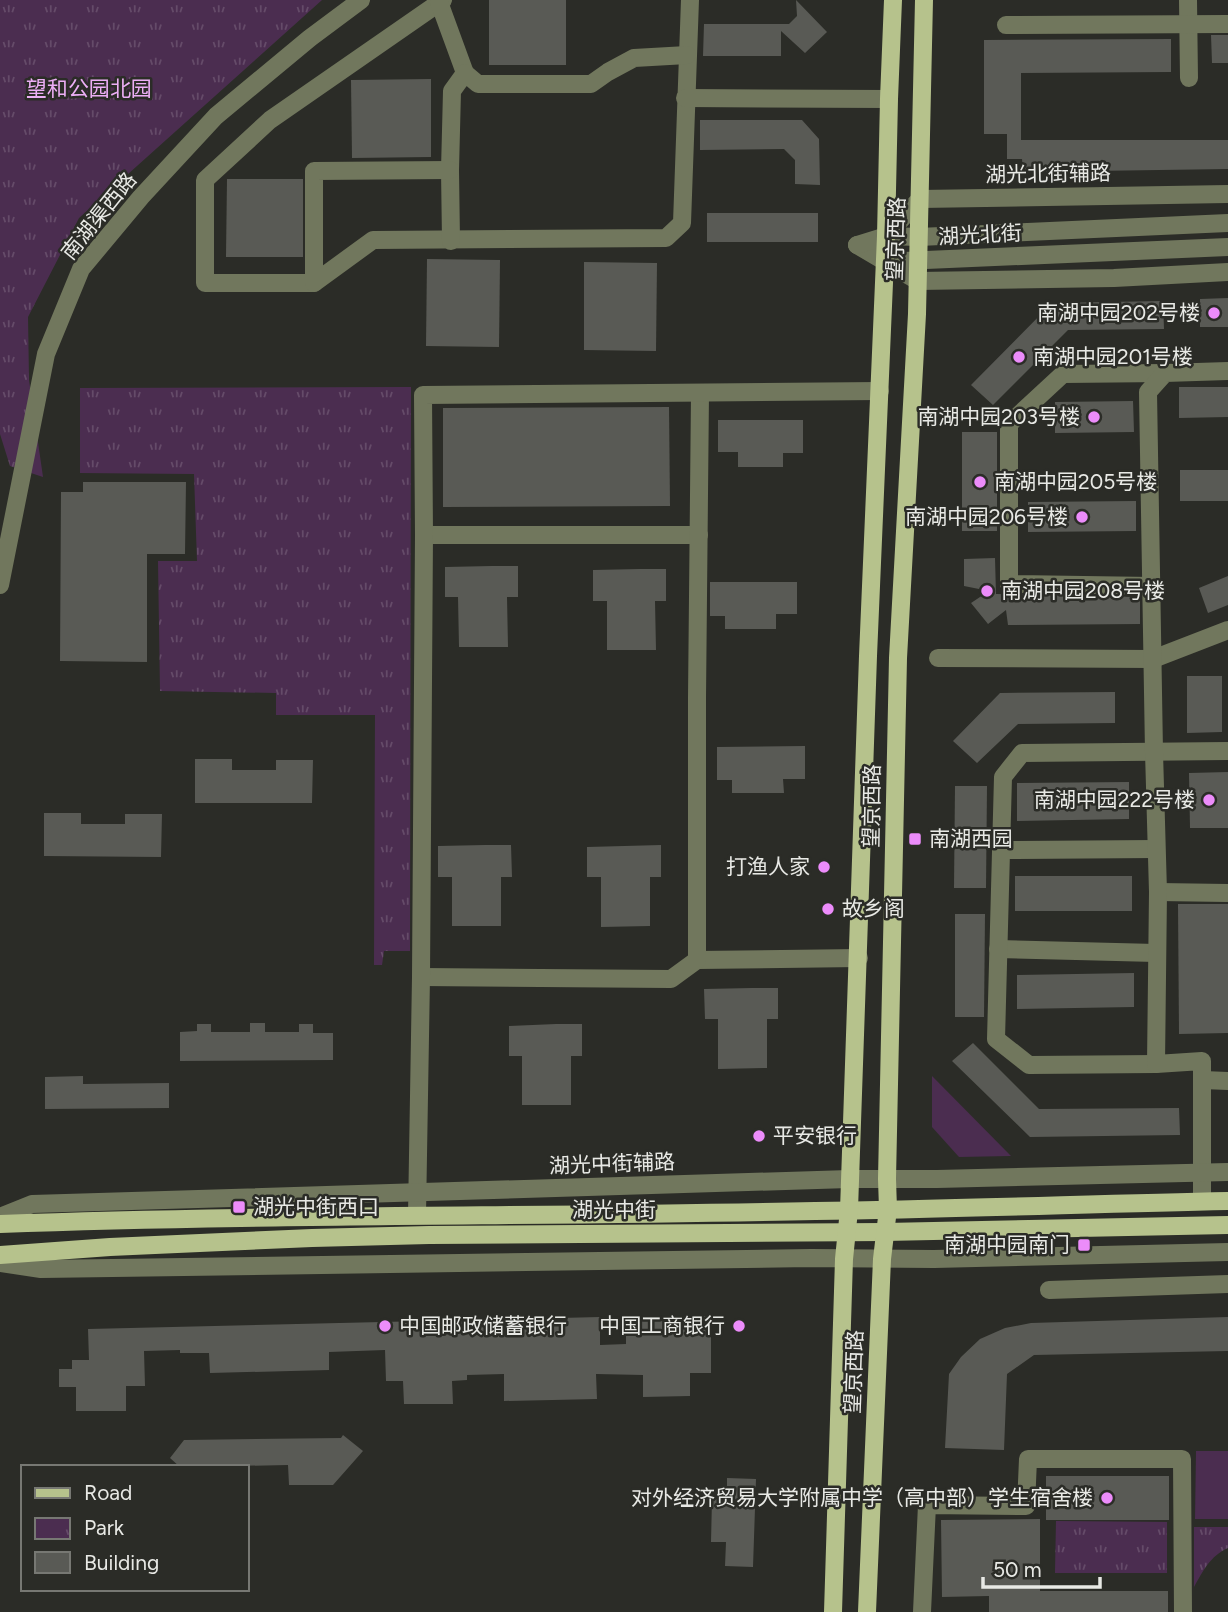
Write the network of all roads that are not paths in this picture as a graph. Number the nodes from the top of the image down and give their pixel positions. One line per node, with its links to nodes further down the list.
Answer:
1 (361, 0): 34 (street, 南湖渠西路)
2 (690, 0): 10 (street)
3 (893, 0): 14 (main road, 望京西路)
4 (924, 0): 17 (main road, 望京西路)
5 (1188, 0): 7 (street)
6 (441, 1): 11 (street); 27 (street)
7 (1188, 23): 8 (street); 9 (street); 12 (street)
8 (1228, 24)
9 (1006, 25)
10 (687, 55): 11 (street); 13 (street)
11 (465, 73): 15 (street)
12 (1189, 78)
13 (685, 97): 14 (street); 21 (street)
14 (889, 99): 19 (main road, 望京西路)
15 (450, 170): 21 (street); 27 (street)
16 (1228, 194): 17 (street, 湖光北街辅路)
17 (920, 199): 19 (street); 20 (main road, 望京西路)
18 (1228, 223): 20 (street, 湖光北街)
19 (886, 236): 20 (street, 湖光北街); 24 (main road, 望京西路); 24 (street, 湖光北街)
20 (919, 237): 23 (main road, 望京西路)
21 (451, 241): 27 (street)
22 (1228, 247): 23 (street, 湖光北街)
23 (918, 260): 24 (street, 湖光北街); 26 (main road, 望京西路)
24 (885, 261): 26 (street); 30 (main road, 望京西路)
25 (1228, 272): 26 (street)
26 (918, 281): 55 (main road, 望京西路)
27 (313, 283)
28 (1228, 371): 29 (street)
29 (1165, 373): 35 (street); 35 (street)
30 (880, 391): 31 (street); 47 (main road, 望京西路)
31 (700, 393): 32 (street); 33 (street)
32 (424, 535): 33 (street); 49 (street)
33 (699, 535): 48 (street)
34 (0, 585)
35 (1152, 586): 38 (street)
36 (1228, 630): 38 (street)
37 (938, 658): 38 (street)
38 (1153, 660): 40 (street)
39 (1228, 751): 40 (street)
40 (1154, 752): 41 (street); 42 (street)
41 (1156, 849): 42 (street); 43 (street)
42 (1001, 850): 45 (street)
43 (1158, 892): 44 (street); 46 (street)
44 (1228, 893)
45 (998, 949): 46 (street); 50 (street)
46 (1156, 953): 50 (street)
47 (859, 958): 48 (street); 56 (main road, 望京西路)
48 (697, 960): 49 (street)
49 (421, 977): 57 (street)
50 (1156, 1064): 51 (street)
51 (1203, 1080): 52 (street); 53 (street)
52 (1228, 1081)
53 (1201, 1172): 54 (street, 湖光中街辅路); 55 (street, 湖光中街辅路); 59 (street)
54 (1228, 1172)
55 (887, 1178): 56 (street, 湖光中街辅路); 60 (main road, 望京西路)
56 (849, 1179): 57 (street, 湖光中街辅路); 61 (main road, 望京西路)
57 (418, 1193): 62 (street); 63 (street, 湖光中街辅路)
58 (1228, 1200): 59 (main road, 湖光中街)
59 (1202, 1201): 60 (main road, 湖光中街)
60 (888, 1209): 61 (main road, 湖光中街); 67 (main road, 望京西路)
61 (849, 1210): 62 (main road, 湖光中街); 66 (main road, 望京西路)
62 (418, 1215): 64 (main road, 湖光中街)
63 (0, 1217)
64 (0, 1224)
65 (1228, 1225): 67 (main road, 湖光中街)
66 (847, 1232): 67 (main road, 湖光中街); 69 (main road, 湖光中街); 70 (main road, 望京西路)
67 (885, 1232): 71 (main road, 望京西路)
68 (1228, 1251): 71 (street)
69 (0, 1255)
70 (844, 1259): 71 (street); 72 (street); 75 (main road, 望京西路)
71 (882, 1259): 76 (main road, 望京西路)
72 (0, 1263)
73 (1228, 1284): 74 (street)
74 (1049, 1290)
75 (833, 1612)
76 (867, 1612)
77 (922, 1612): 78 (street)
78 (1183, 1612)

